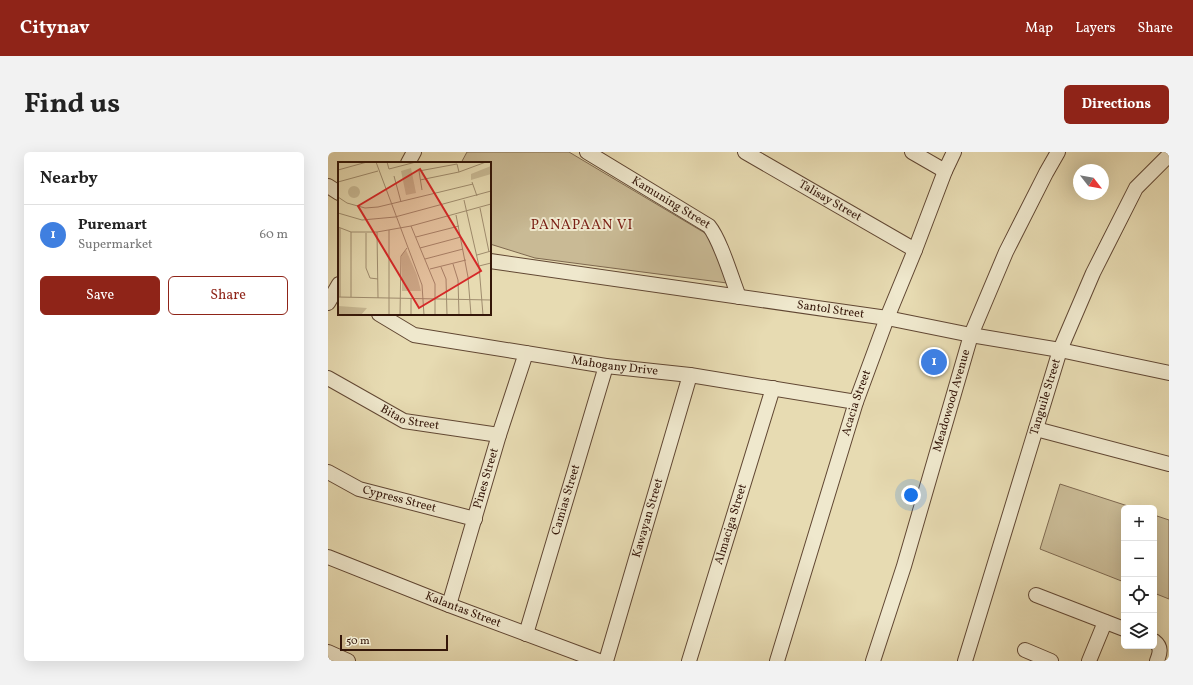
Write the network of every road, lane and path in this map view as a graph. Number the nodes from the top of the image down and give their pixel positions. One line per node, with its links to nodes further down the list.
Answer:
1 (414, 152): 8 (street)
2 (587, 152): 15 (street, Kamuning Street)
3 (745, 152): 12 (street, Talisay Street)
4 (912, 152): 9 (street)
5 (954, 152): 9 (street, Acacia Street)
6 (1058, 152): 19 (street, Meadowood Avenue)
7 (1169, 155): 20 (street, Tanguile Street)
8 (409, 162)
9 (944, 171): 12 (street, Acacia Street)
10 (328, 186): 11 (street)
11 (338, 192)
12 (915, 250): 18 (street, Acacia Street)
13 (491, 260): 15 (street, Santol Street)
14 (336, 287): 16 (street)
15 (739, 297): 18 (street, Santol Street)
16 (328, 303)
17 (381, 315): 21 (street, Mahogany Drive)
18 (887, 318): 19 (street, Santol Street); 27 (street, Acacia Street)
19 (971, 335): 20 (street, Santol Street); 47 (street, Meadowood Avenue)
20 (1060, 350): 23 (street, Santol Street); 28 (street, Tanguile Street)
21 (526, 353): 22 (street, Mahogany Drive); 29 (street, Pines Street)
22 (606, 366): 24 (street, Mahogany Drive); 38 (street, Camias Street)
23 (1169, 373)
24 (690, 375): 26 (street, Mahogany Drive); 44 (street, Kawayan Street)
25 (328, 378): 29 (street, Bitao Street)
26 (773, 388): 27 (street, Mahogany Drive); 45 (street, Almaciga Street)
27 (856, 402): 46 (street, Acacia Street)
28 (1036, 428): 30 (street); 48 (street, Tanguile Street)
29 (499, 435): 32 (street, Pines Street)
30 (1169, 464)
31 (328, 472): 32 (street, Cypress Street)
32 (474, 519): 35 (street, Pines Street)
33 (328, 557): 35 (street, Kalantas Street)
34 (1036, 595): 36 (street)
35 (449, 605): 38 (street, Kalantas Street)
36 (1104, 622): 37 (street); 50 (street)
37 (1121, 628)
38 (526, 634): 43 (street, Kalantas Street)
39 (1157, 644): 51 (street)
40 (1025, 650): 49 (street)
41 (328, 652): 42 (street)
42 (348, 661)
43 (599, 661)
44 (606, 661)
45 (689, 661)
46 (778, 661)
47 (873, 661)
48 (965, 661)
49 (1051, 661)
50 (1089, 661)
51 (1157, 661)

